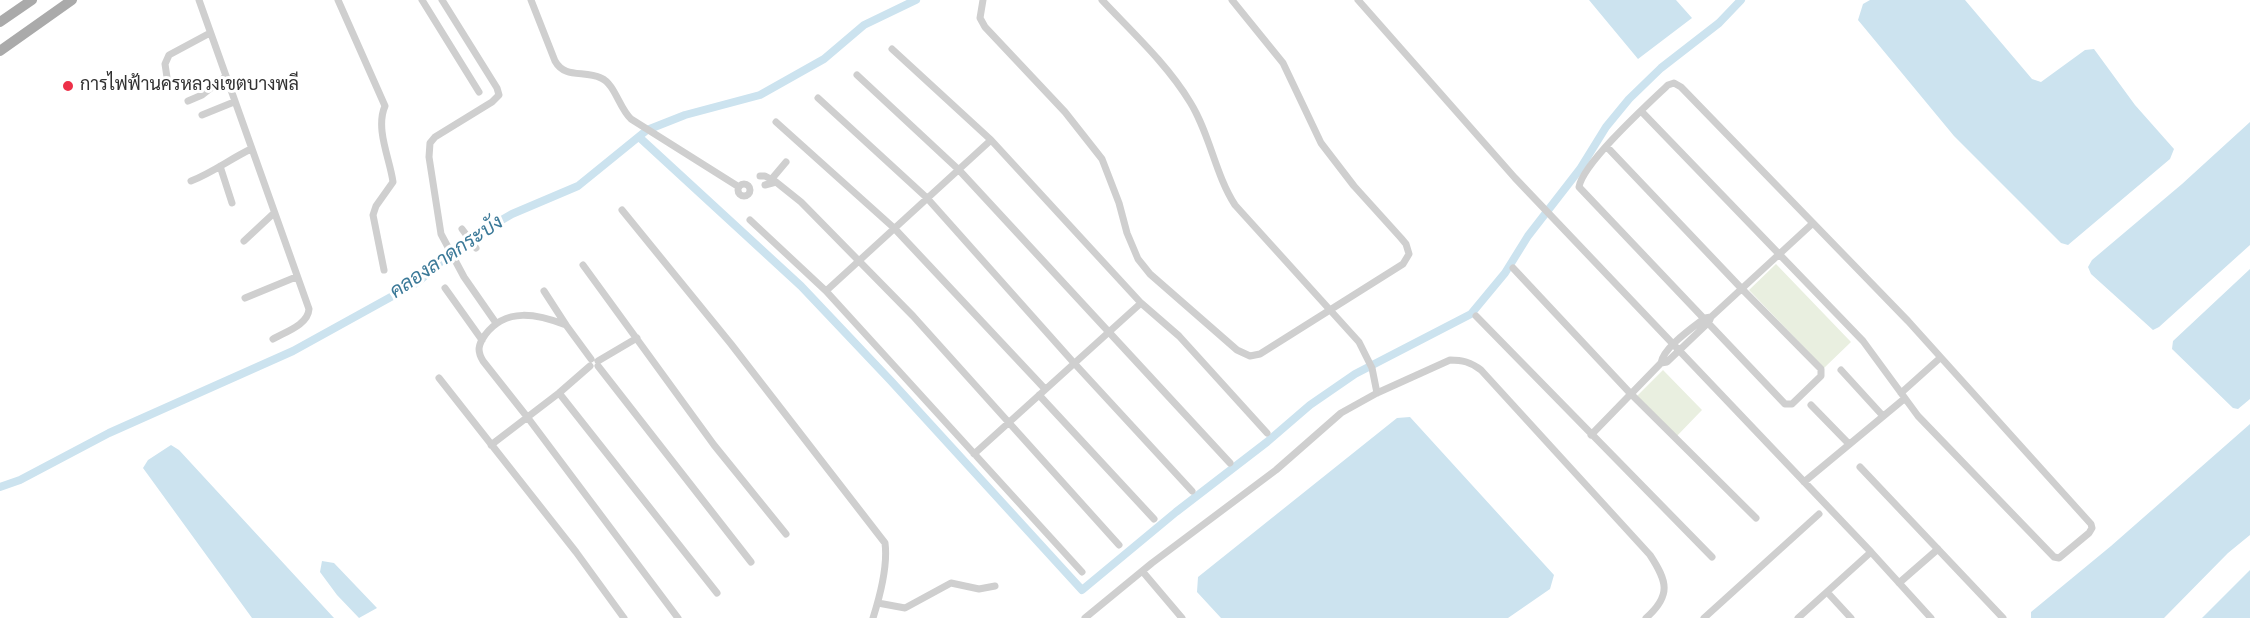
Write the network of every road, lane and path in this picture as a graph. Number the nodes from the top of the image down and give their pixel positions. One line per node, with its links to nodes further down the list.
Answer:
1 (32, 0): 12 (main road)
2 (72, 0): 15 (main road)
3 (199, 0): 13 (street)
4 (338, 0): 49 (street)
5 (422, 0): 19 (street)
6 (442, 0): 60 (street)
7 (531, 0): 34 (street)
8 (983, 0): 57 (street)
9 (1102, 0): 57 (street)
10 (1232, 0): 57 (street)
11 (1358, 0): 66 (street)
12 (0, 22)
13 (210, 33): 17 (street); 18 (street)
14 (892, 49): 26 (street)
15 (0, 51)
16 (856, 75): 31 (street)
17 (225, 77): 21 (street); 22 (street)
18 (168, 84)
19 (479, 92)
20 (818, 98): 35 (street)
21 (188, 101)
22 (234, 102): 24 (street); 28 (street)
23 (1641, 111): 27 (street); 40 (street); 45 (street)
24 (202, 115)
25 (776, 122): 41 (street)
26 (991, 140): 31 (street); 56 (street)
27 (1607, 147): 52 (street); 59 (street)
28 (251, 149): 30 (street); 38 (street)
29 (786, 162): 33 (street)
30 (220, 166): 32 (street); 36 (street)
31 (959, 170): 35 (street); 62 (street)
32 (190, 181)
33 (768, 184): 34 (street); 34 (street); 46 (street)
34 (745, 187)
35 (927, 198): 41 (street); 70 (street)
36 (232, 203)
37 (622, 210): 107 (street)
38 (274, 213): 43 (street); 50 (street)
39 (750, 220): 54 (street)
40 (1813, 223): 45 (street); 68 (street)
41 (894, 228): 46 (street); 74 (street)
42 (463, 230): 44 (street)
43 (244, 241)
44 (476, 247)
45 (1779, 256): 52 (street); 78 (street)
46 (858, 260): 54 (street); 82 (street)
47 (583, 265): 63 (street)
48 (1513, 268): 77 (street)
49 (384, 270)
50 (296, 277): 55 (street); 64 (street)
51 (445, 288): 65 (street)
52 (1742, 289): 59 (street); 59 (street)
53 (544, 291): 61 (street)
54 (826, 291): 87 (street)
55 (245, 298)
56 (1141, 303): 62 (street); 83 (street)
57 (1330, 311): 76 (street)
58 (1476, 316): 84 (street)
59 (1708, 319): 66 (street); 67 (street)
60 (496, 323): 61 (street); 65 (street)
61 (566, 325): 69 (street)
62 (1108, 332): 70 (street); 88 (street)
63 (637, 338): 69 (street); 95 (street)
64 (273, 339)
65 (482, 340): 81 (street)
66 (1673, 345): 67 (street); 71 (street)
67 (1679, 351): 71 (street); 90 (street)
68 (1940, 358): 78 (street); 78 (street)
69 (594, 363): 75 (street); 100 (street)
70 (1074, 363): 74 (street); 91 (street)
71 (1660, 363): 77 (street)
72 (1841, 370): 80 (street)
73 (439, 378): 86 (street)
74 (1042, 392): 82 (street); 94 (street)
75 (559, 393): 81 (street); 106 (street)
76 (1377, 393): 102 (street); 113 (street)
77 (1630, 393): 84 (street); 93 (street)
78 (1902, 396): 80 (street)
79 (1811, 405): 85 (street)
80 (1883, 416): 85 (street)
81 (528, 418): 86 (street); 109 (street)
82 (1008, 422): 87 (street); 96 (street)
83 (1267, 432)
84 (1591, 435): 99 (street)
85 (1849, 444): 90 (street)
86 (491, 445): 108 (street)
87 (974, 454): 101 (street)
88 (1230, 463)
89 (1860, 467): 97 (street)
90 (1804, 482): 98 (street)
91 (1192, 491)
92 (1819, 514): 114 (street)
93 (1756, 518)
94 (1154, 519)
95 (786, 534)
96 (1119, 545)
97 (1938, 549): 103 (street); 118 (street)
98 (1871, 552): 103 (street); 105 (street)
99 (1712, 557)
100 (751, 562)
101 (1082, 572)
102 (1143, 572): 111 (street); 112 (street)
103 (1899, 583): 117 (street)
104 (995, 586): 107 (street)
105 (1827, 592): 115 (street); 116 (street)
106 (717, 593)
107 (878, 603): 110 (street)
108 (624, 618)
109 (678, 618)
110 (873, 618)
111 (1084, 618)
112 (1182, 618)
113 (1646, 618)
114 (1704, 618)
115 (1798, 618)
116 (1851, 618)
117 (1930, 618)
118 (2003, 618)

